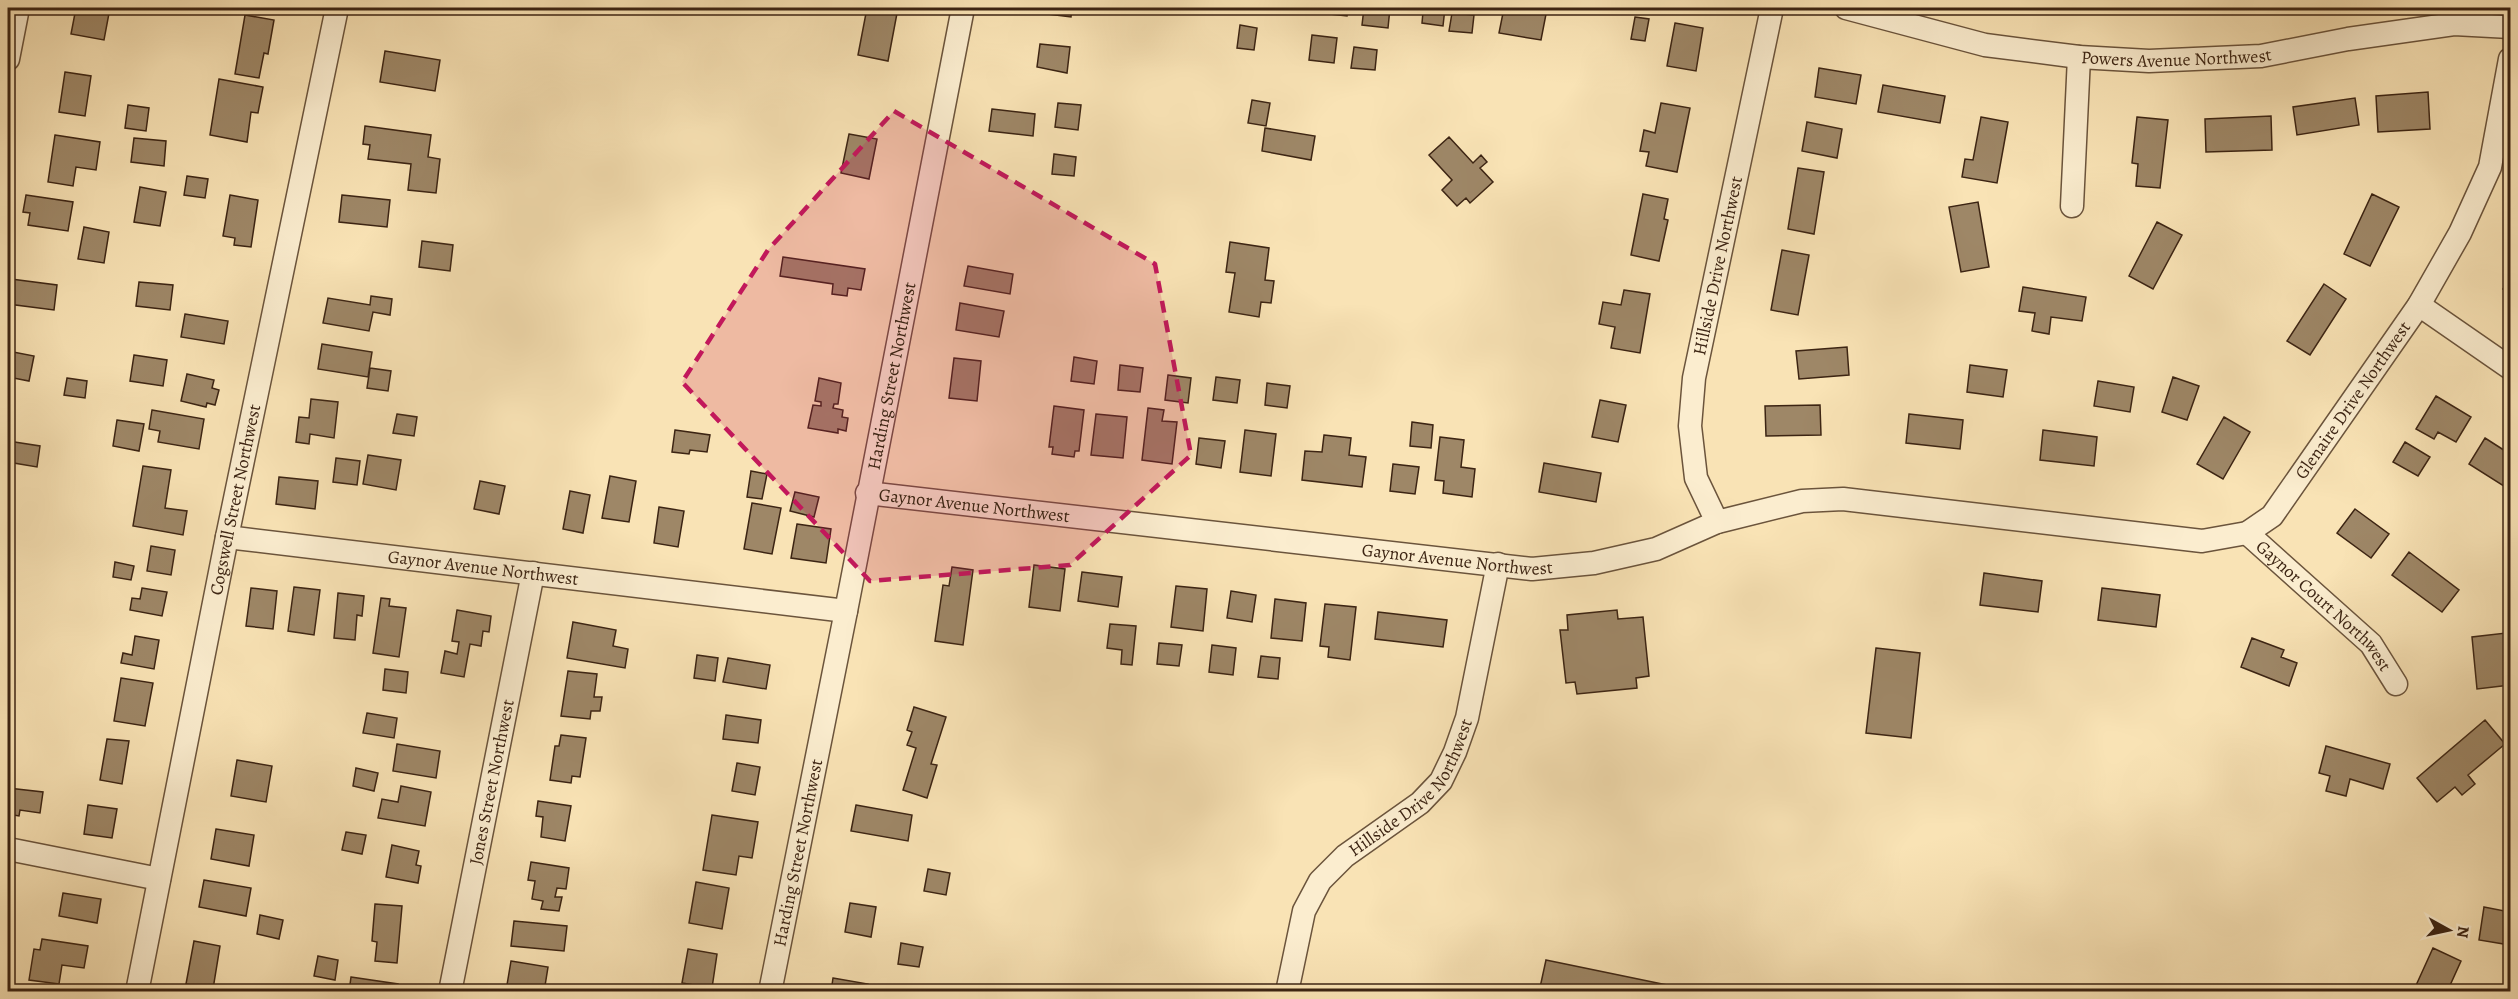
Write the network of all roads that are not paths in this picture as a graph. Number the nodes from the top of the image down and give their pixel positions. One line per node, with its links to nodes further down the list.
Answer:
1 (18, 8): 8 (street)
2 (337, 8): 17 (street, Cogswell Street Northwest)
3 (963, 8): 13 (street, Harding Street Northwest)
4 (1772, 8): 15 (street, Hillside Drive Northwest)
5 (1846, 8): 7 (street, Powers Avenue Northwest)
6 (2511, 27): 7 (street, Powers Avenue Northwest)
7 (2079, 57): 10 (street)
8 (8, 59)
9 (2511, 59): 11 (street, Glenaire Drive Northwest)
10 (2072, 206)
11 (2419, 305): 12 (street); 16 (street, Glenaire Drive Northwest)
12 (2511, 368)
13 (867, 493): 18 (street, Gaynor Avenue Northwest); 20 (street, Harding Street Northwest)
14 (2038, 520): 15 (street, Gaynor Avenue Northwest); 16 (street, Glenaire Drive Northwest)
15 (1717, 522): 18 (street, Gaynor Avenue Northwest)
16 (2247, 533): 21 (street, Gaynor Court Northwest)
17 (227, 537): 19 (street, Gaynor Avenue Northwest); 23 (street, Cogswell Street Northwest)
18 (1498, 564): 27 (street, Hillside Drive Northwest)
19 (533, 573): 20 (street, Gaynor Avenue Northwest); 25 (street, Jones Street Northwest)
20 (846, 611): 26 (street, Harding Street Northwest)
21 (2396, 684)
22 (8, 849): 23 (street)
23 (159, 879): 24 (street, Cogswell Street Northwest)
24 (137, 992)
25 (450, 992)
26 (770, 992)
27 (1287, 992)

